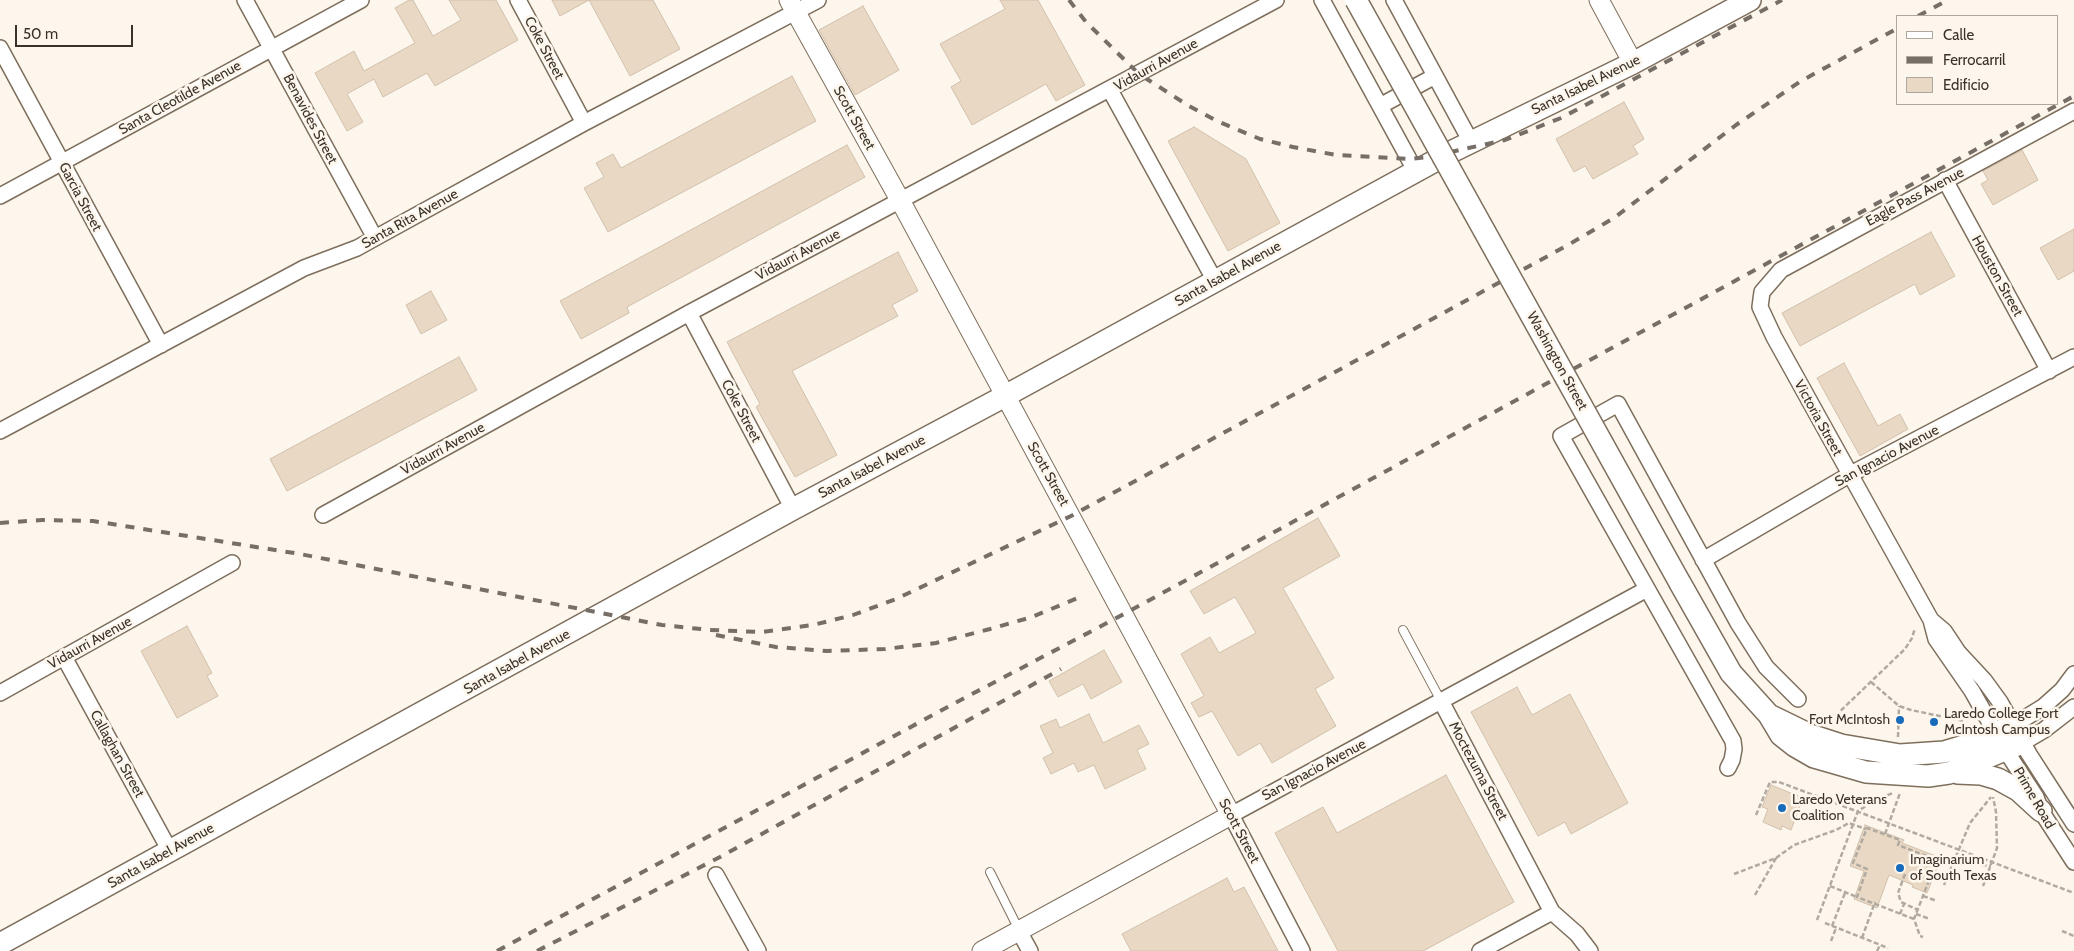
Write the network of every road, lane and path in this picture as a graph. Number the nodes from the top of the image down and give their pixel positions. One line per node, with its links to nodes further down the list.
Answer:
1 (246, 0): 13 (street, Benavides Street)
2 (361, 0): 13 (street, Santa Cleotilde Avenue)
3 (518, 0): 19 (street, Coke Street)
4 (818, 0): 11 (street, Santa Rita Avenue)
5 (1276, 0): 16 (street, Vidaurri Avenue)
6 (1322, 0): 17 (street)
7 (1356, 0): 51 (main road, Washington Street, bridge)
8 (1394, 0): 15 (street)
9 (1599, 0): 14 (street)
10 (1750, 0): 14 (main road, Santa Isabel Avenue)
11 (792, 6): 19 (street, Santa Rita Avenue); 25 (street, Scott Street)
12 (0, 48): 21 (street, Garcia Street)
13 (272, 48): 21 (street, Santa Cleotilde Avenue); 26 (street, Benavides Street)
14 (1633, 62): 20 (main road, Santa Isabel Avenue)
15 (1435, 76): 17 (street); 20 (street)
16 (1110, 90): 25 (street, Vidaurri Avenue); 27 (street)
17 (1380, 106): 22 (street)
18 (2074, 111): 23 (street, Eagle Pass Avenue)
19 (584, 123): 26 (street, Santa Rita Avenue)
20 (1471, 142): 22 (main road, Santa Isabel Avenue)
21 (62, 162): 24 (street, Santa Cleotilde Avenue); 30 (street, Garcia Street)
22 (1416, 172): 27 (main road, Santa Isabel Avenue)
23 (1945, 180): 28 (street, Eagle Pass Avenue); 32 (street, Houston Street)
24 (0, 196)
25 (900, 200): 29 (street, Vidaurri Avenue); 33 (street, Scott Street)
26 (375, 238): 30 (street, Santa Rita Avenue)
27 (1215, 281): 33 (main road, Santa Isabel Avenue)
28 (1762, 292): 35 (street, Victoria Street)
29 (689, 313): 36 (street, Coke Street); 37 (street, Vidaurri Avenue)
30 (161, 345): 34 (street, Santa Rita Avenue)
31 (2074, 357): 32 (street, San Ignacio Avenue)
32 (2049, 371): 35 (street, San Ignacio Avenue)
33 (1005, 396): 36 (main road, Santa Isabel Avenue); 62 (street, Scott Street)
34 (0, 431)
35 (1849, 475): 38 (street, San Ignacio Avenue); 54 (street, Victoria Street)
36 (794, 509): 70 (main road, Santa Isabel Avenue)
37 (323, 515)
38 (1703, 560): 40 (street); 47 (street)
39 (232, 563): 43 (street, Vidaurri Avenue)
40 (1647, 589): 48 (street, San Ignacio Avenue); 56 (street)
41 (1915, 628): 45 (path)
42 (1403, 630): 48 (lane, Moctezuma Street)
43 (64, 657): 46 (street, Vidaurri Avenue); 70 (street, Callaghan Street)
44 (2074, 674): 54 (street)
45 (1872, 682): 49 (path); 53 (path)
46 (0, 693)
47 (1798, 699)
48 (1441, 701): 62 (street, San Ignacio Avenue); 93 (street, Moctezuma Street)
49 (1899, 706): 52 (path); 55 (path)
50 (2074, 707): 54 (street)
51 (1768, 715): 54 (main road); 57 (main road, Washington Street)
52 (1964, 721)
53 (1824, 724)
54 (2009, 738): 57 (main road); 61 (street, Prime Road); 66 (street, Prime Road)
55 (1898, 741)
56 (1728, 768)
57 (1949, 773): 61 (main road)
58 (1994, 791): 59 (path)
59 (1992, 796): 69 (path); 74 (path)
60 (1858, 811): 63 (path); 64 (path); 64 (path); 65 (path)
61 (2041, 811): 75 (street, Prime Road)
62 (1231, 815): 102 (street, San Ignacio Avenue); 114 (street, Scott Street)
63 (1756, 815)
64 (1889, 823): 68 (path); 69 (path)
65 (1854, 824): 67 (path); 71 (path); 82 (path)
66 (2074, 824)
67 (1866, 828): 68 (path); 88 (path)
68 (1885, 834): 72 (path)
69 (1958, 849): 73 (path); 74 (path)
70 (170, 851): 108 (main road, Santa Isabel Avenue)
71 (1776, 858): 78 (path); 86 (path)
72 (1937, 860): 73 (path); 87 (path)
73 (1953, 862): 76 (path); 81 (path)
74 (1993, 862): 76 (path); 85 (path)
75 (2074, 862)
76 (1991, 866): 83 (path)
77 (990, 872): 102 (lane)
78 (1734, 874)
79 (1905, 874): 91 (path)
80 (716, 875): 111 (street)
81 (1944, 885)
82 (1830, 886): 84 (path); 98 (path)
83 (1983, 886)
84 (1845, 893): 88 (path); 100 (path)
85 (2074, 893)
86 (1755, 896)
87 (1923, 896): 89 (path); 92 (path)
88 (1857, 897): 90 (path)
89 (1937, 901)
90 (1875, 903): 94 (path); 105 (path)
91 (1904, 904): 92 (path); 94 (path)
92 (1918, 910): 95 (path)
93 (1552, 912): 115 (street); 116 (street)
94 (1900, 914): 96 (path)
95 (1916, 914): 96 (path); 97 (path)
96 (1914, 919): 106 (path)
97 (1930, 919)
98 (1817, 920)
99 (1825, 924): 100 (path)
100 (1832, 926): 101 (path)
101 (1836, 928): 105 (path); 107 (path)
102 (1019, 931): 112 (street, San Ignacio Avenue); 113 (street)
103 (2062, 931): 104 (path)
104 (2074, 934)
105 (1862, 938): 109 (path)
106 (1922, 938)
107 (1831, 941)
108 (0, 944)
109 (1880, 945): 110 (path); 117 (path)
110 (1888, 948)
111 (758, 951)
112 (982, 951)
113 (1030, 951)
114 (1302, 951)
115 (1480, 951)
116 (1590, 951)
117 (1877, 951)

